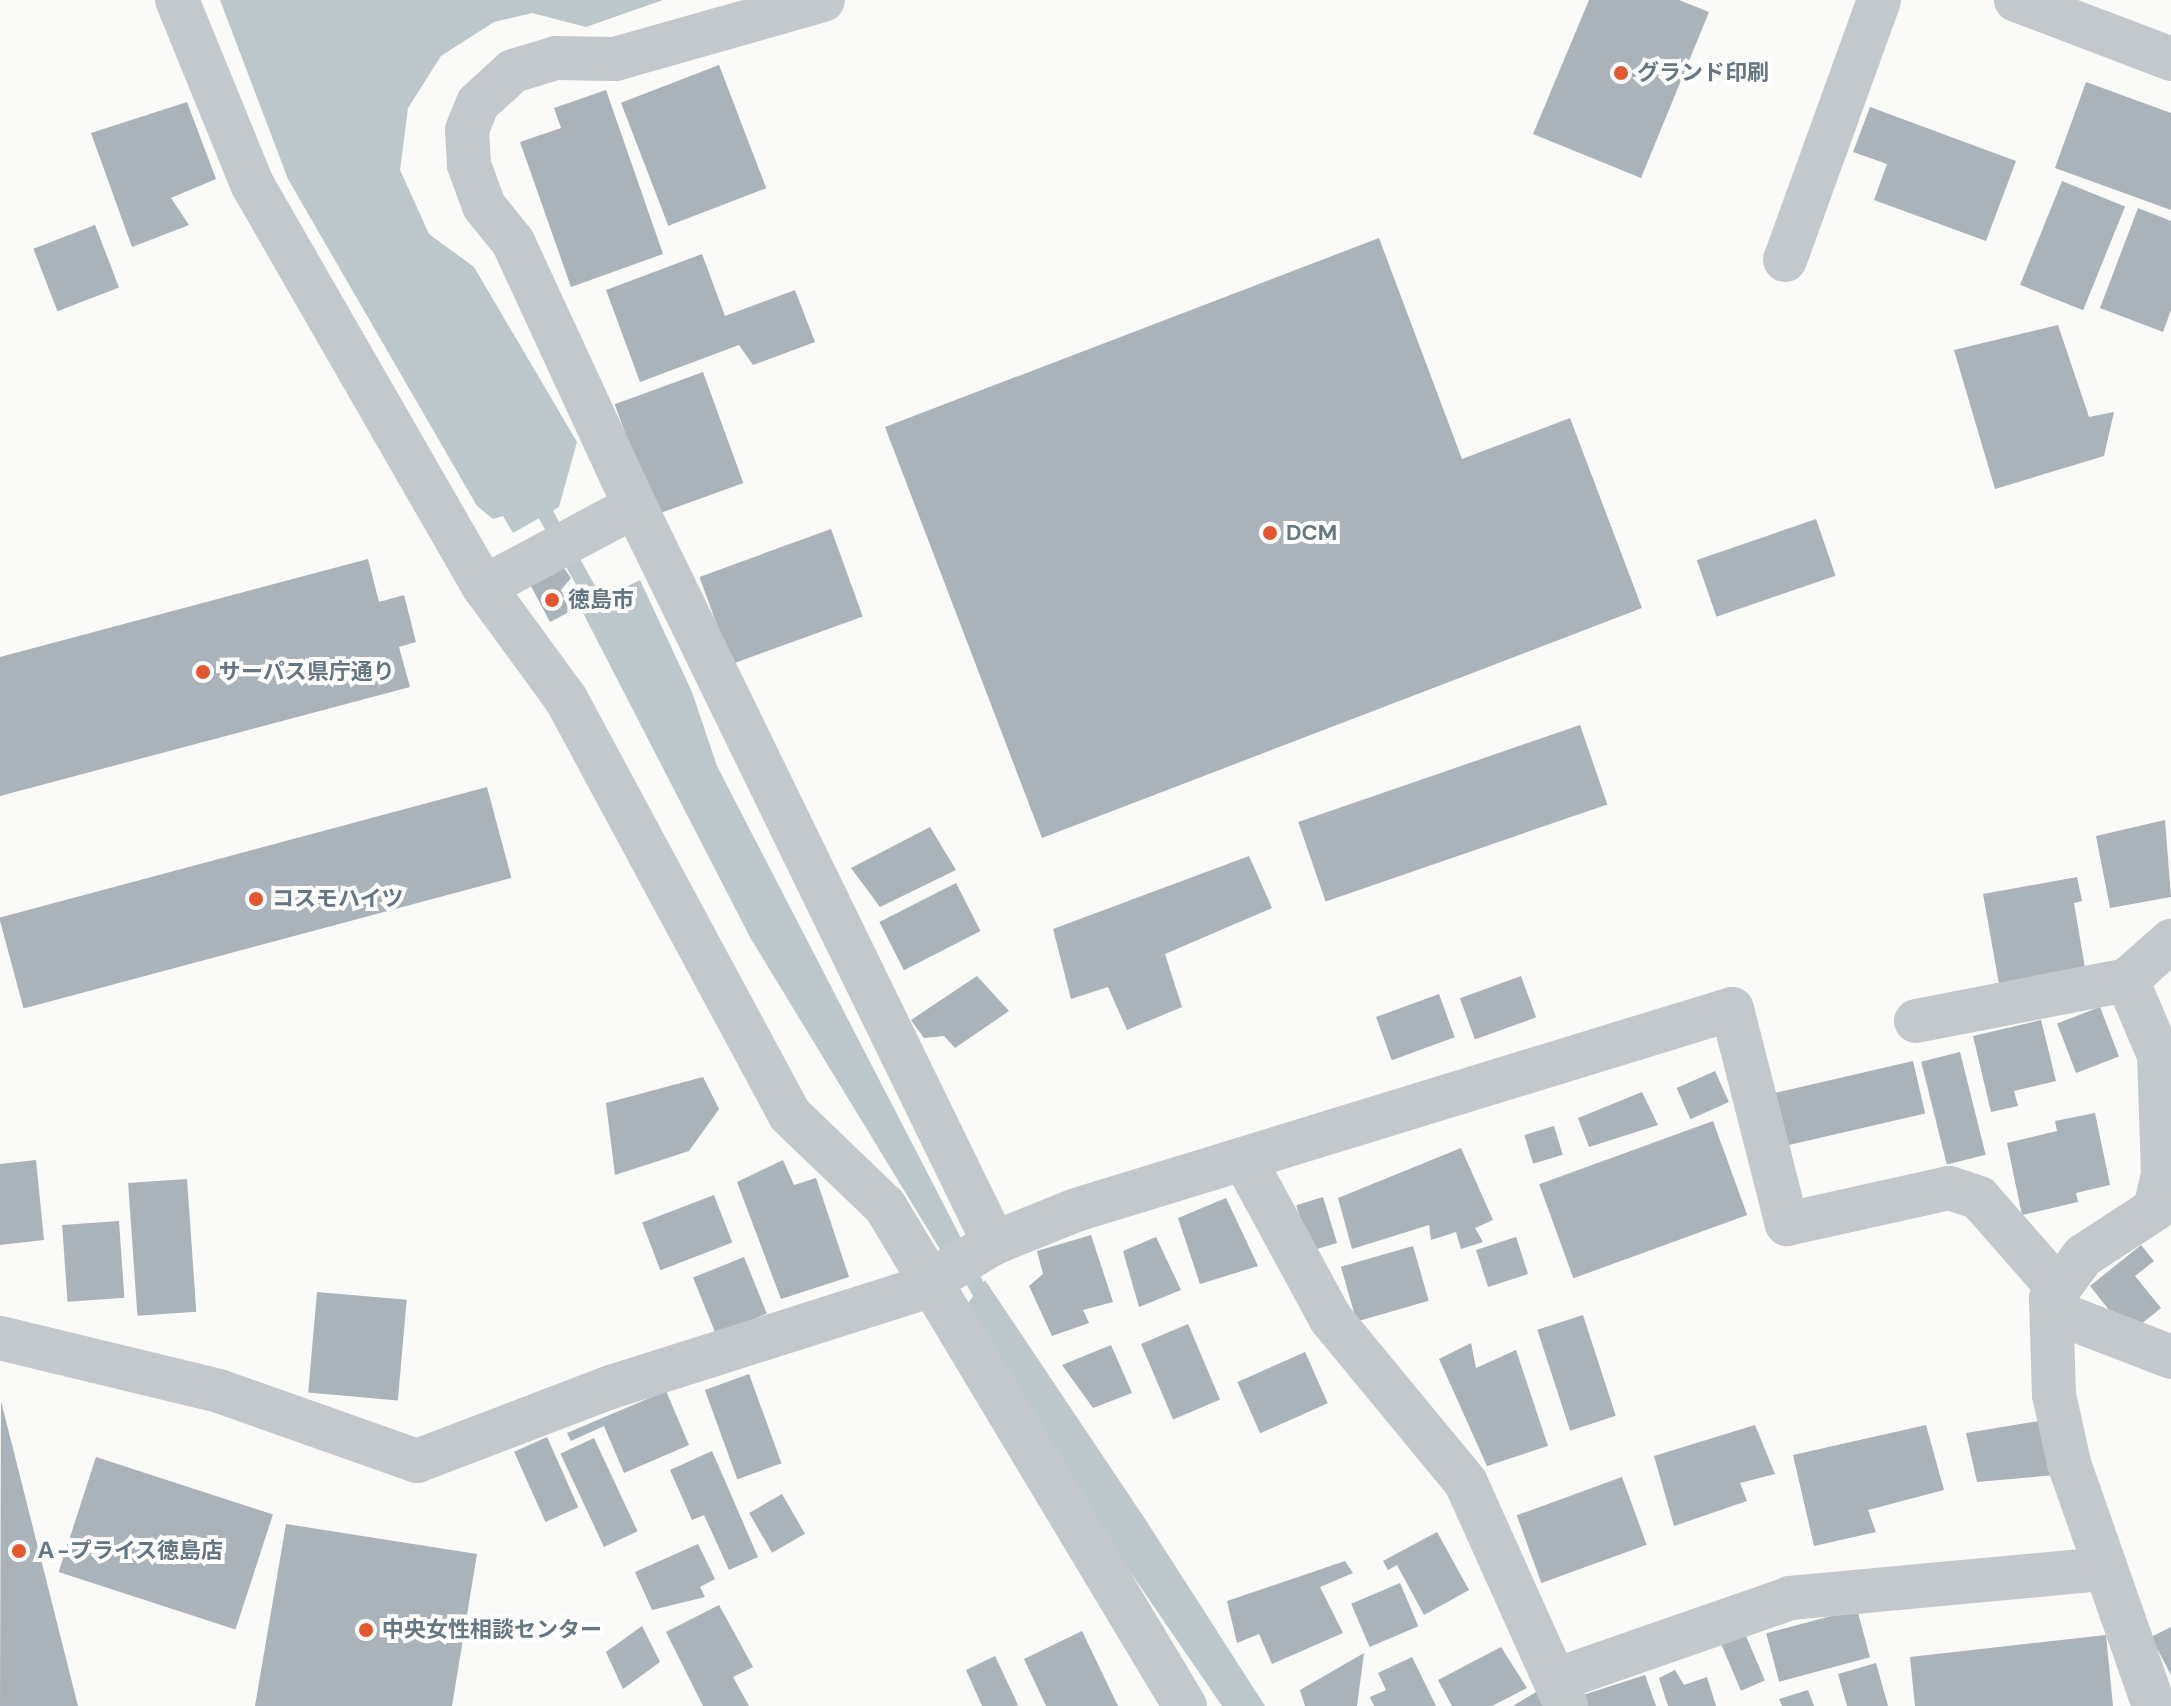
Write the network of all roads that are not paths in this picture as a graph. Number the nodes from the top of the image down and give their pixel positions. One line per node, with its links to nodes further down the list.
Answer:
1 (177, 0): 8 (street)
2 (823, 0): 7 (street)
3 (1879, 0): 6 (street)
4 (2016, 0): 5 (street)
5 (2171, 59)
6 (1785, 260)
7 (635, 506): 8 (street); 14 (street)
8 (484, 587): 15 (street)
9 (2171, 941): 10 (street)
10 (2127, 980): 11 (street); 13 (street)
11 (1916, 1021)
12 (1244, 1159): 14 (street); 16 (street); 20 (street)
13 (2167, 1185): 16 (street)
14 (990, 1246): 15 (street)
15 (936, 1280): 17 (street); 21 (street)
16 (2055, 1300): 18 (street); 19 (street)
17 (0, 1338)
18 (2171, 1357)
19 (2101, 1569): 20 (street); 22 (street)
20 (1562, 1692)
21 (1185, 1706)
22 (2154, 1706)

